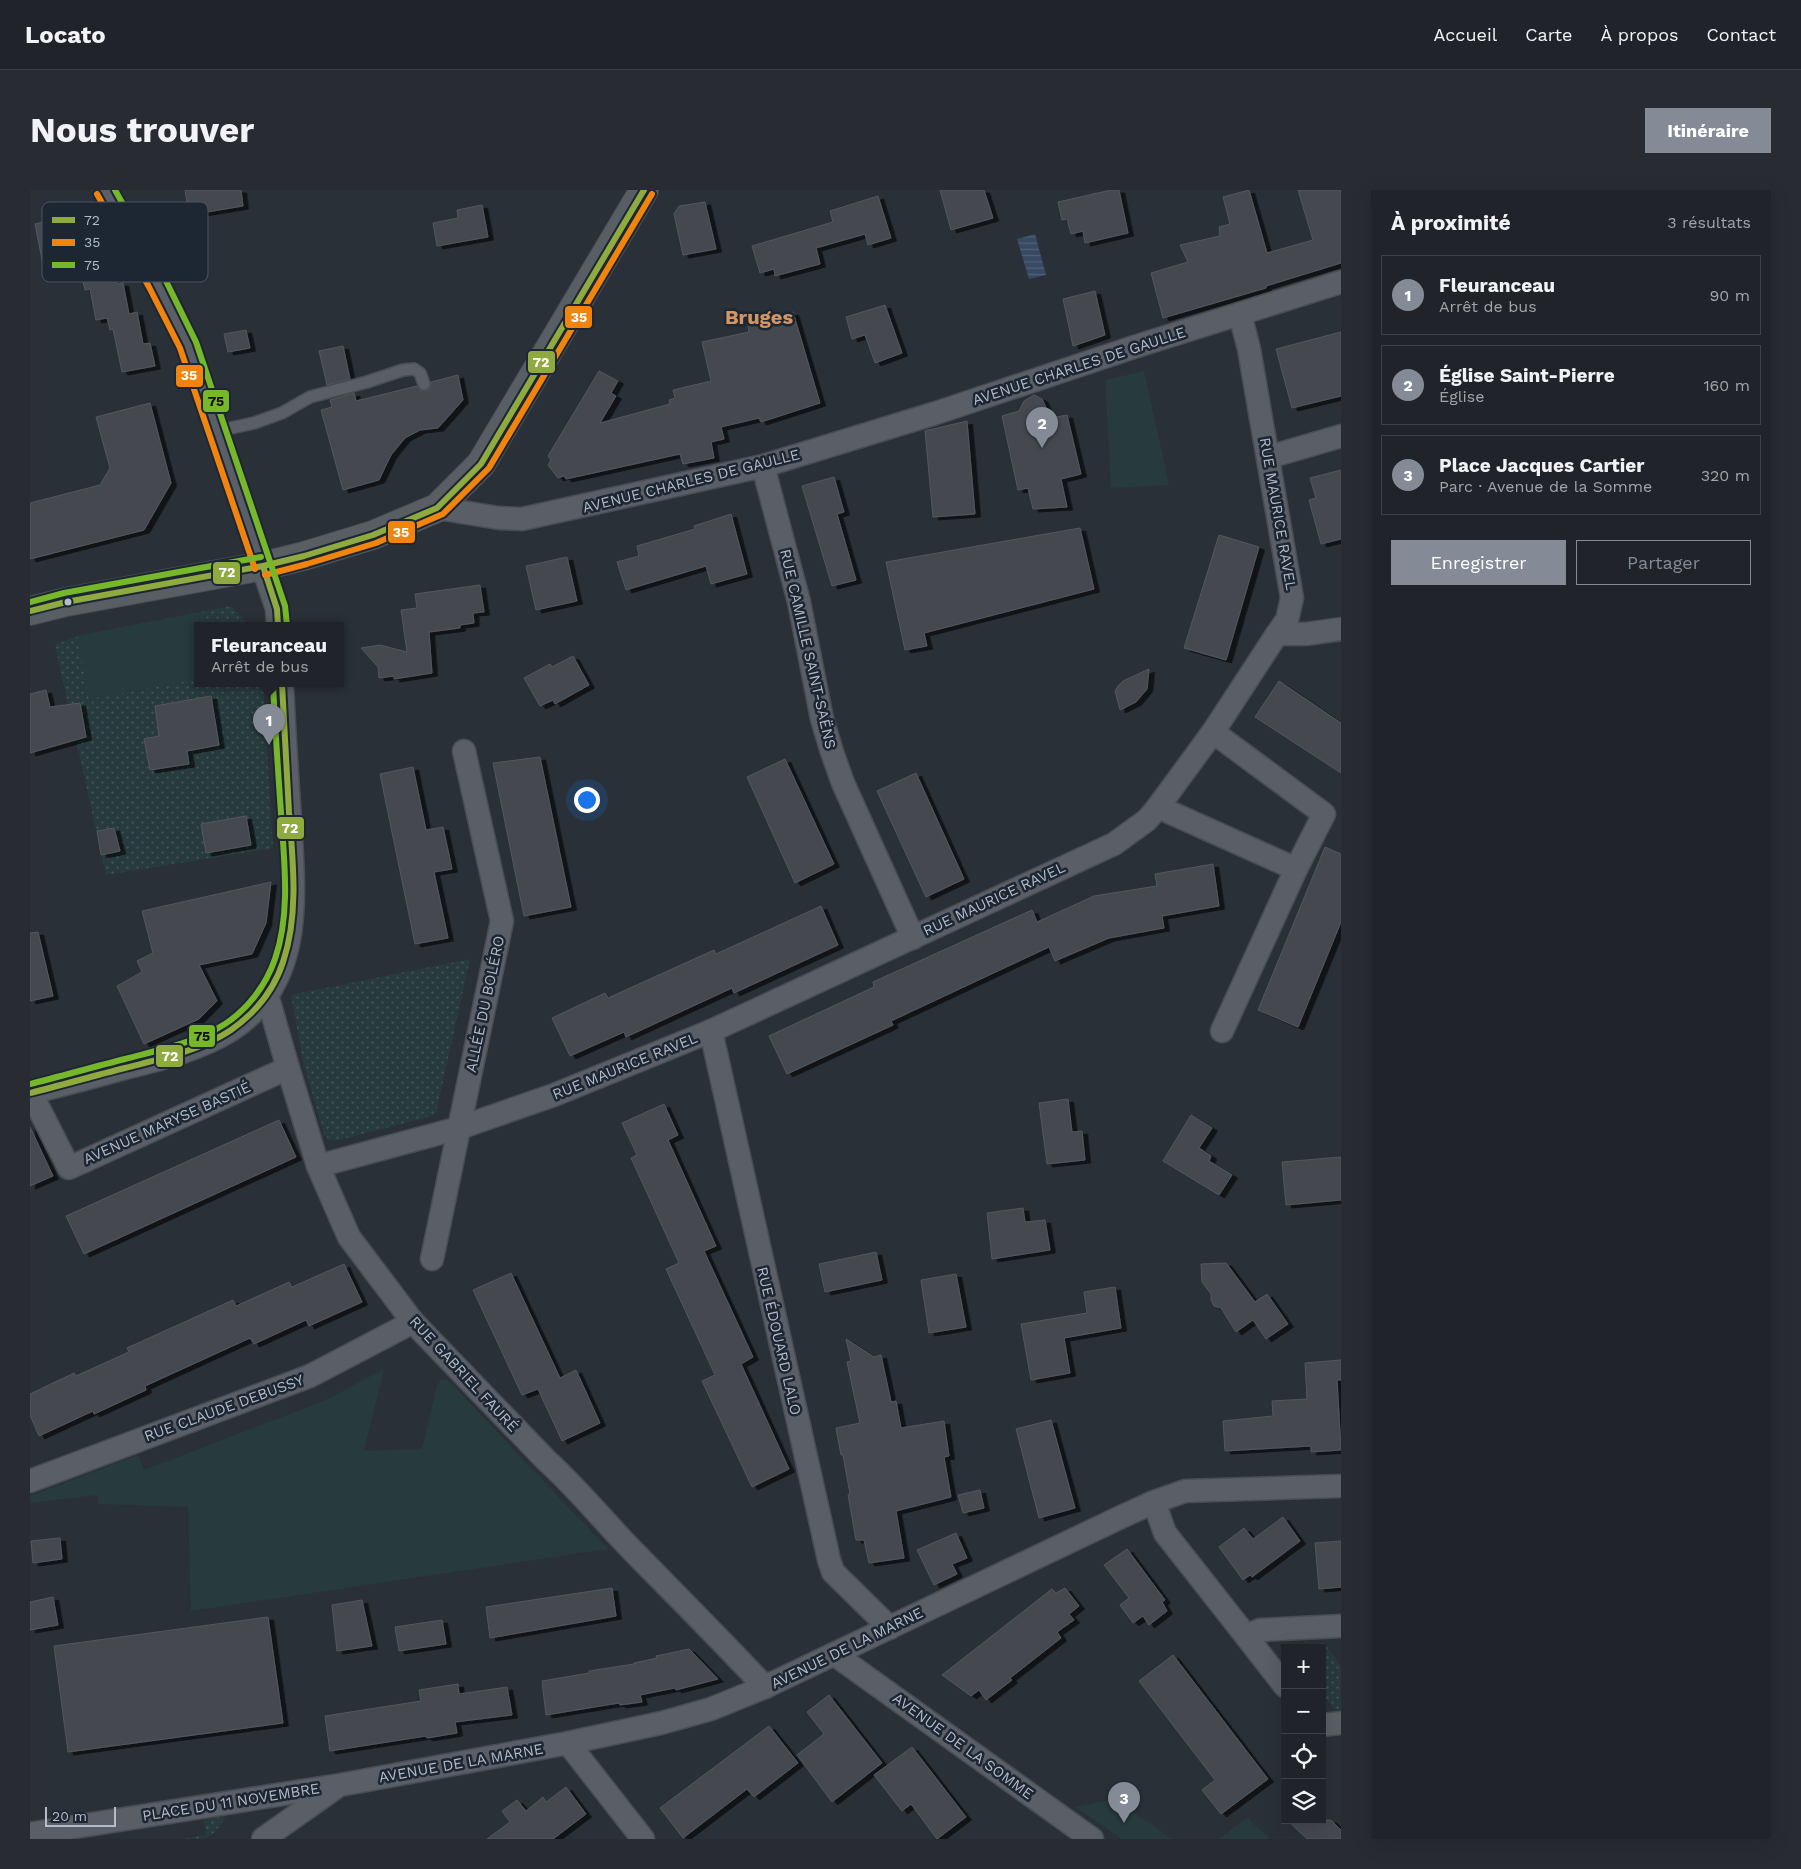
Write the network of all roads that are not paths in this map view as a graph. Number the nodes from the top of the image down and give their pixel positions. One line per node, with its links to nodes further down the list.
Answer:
1 (105, 190): 3 (street)
2 (644, 190): 12 (main road)
3 (112, 202)
4 (156, 282): 8 (street)
5 (1337, 288): 6 (street, AVENUE CHARLES DE GAULLE)
6 (1240, 314): 10 (street, RUE MAURICE RAVEL); 11 (street, AVENUE CHARLES DE GAULLE)
7 (424, 384): 8 (lane)
8 (217, 431): 13 (street)
9 (1341, 436): 10 (street)
10 (1269, 458): 17 (street, RUE MAURICE RAVEL)
11 (763, 466): 12 (street, AVENUE CHARLES DE GAULLE); 24 (street, RUE CAMILLE SAINT-SAËNS)
12 (437, 508): 13 (main road)
13 (263, 566): 14 (main road); 15 (street)
14 (30, 611)
15 (278, 622)
16 (1341, 629): 17 (street)
17 (1277, 634): 19 (street, RUE MAURICE RAVEL)
18 (282, 687): 25 (street, AVENUE MARYSE BASTIÉ)
19 (1213, 732): 21 (street, RUE MAURICE RAVEL); 22 (street)
20 (464, 751): 30 (street, ALLÉE DU BOLÉRO)
21 (1158, 807): 23 (street); 24 (street, RUE MAURICE RAVEL)
22 (1332, 812): 23 (street)
23 (1296, 869): 27 (street)
24 (913, 938): 26 (street, RUE MAURICE RAVEL)
25 (267, 995): 28 (street, RUE GABRIEL FAURÉ); 29 (street, AVENUE MARYSE BASTIÉ)
26 (711, 1031): 30 (street, RUE MAURICE RAVEL); 38 (street, RUE ÉDOUARD LALO)
27 (1222, 1031)
28 (288, 1068): 29 (street, AVENUE MARYSE BASTIÉ); 31 (street, RUE GABRIEL FAURÉ)
29 (31, 1093)
30 (459, 1128): 31 (street, RUE MAURICE RAVEL); 32 (street, ALLÉE DU BOLÉRO)
31 (318, 1166): 33 (street, RUE GABRIEL FAURÉ)
32 (432, 1259)
33 (413, 1322): 34 (street, RUE CLAUDE DEBUSSY); 42 (street, RUE GABRIEL FAURÉ)
34 (30, 1481)
35 (1341, 1486): 36 (street, AVENUE DE LA MARNE)
36 (1154, 1502): 38 (street, AVENUE DE LA MARNE); 39 (street)
37 (1341, 1626): 39 (street)
38 (890, 1628): 40 (street, AVENUE DE LA MARNE)
39 (1246, 1636): 41 (street)
40 (834, 1654): 42 (street, AVENUE DE LA MARNE); 50 (street, AVENUE DE LA SOMME)
41 (1281, 1681)
42 (765, 1687): 45 (street, AVENUE DE LA MARNE)
43 (1341, 1723): 44 (street)
44 (1326, 1725)
45 (568, 1744): 46 (street, AVENUE DE LA MARNE); 49 (street)
46 (340, 1785): 47 (street, PLACE DU 11 NOVEMBRE); 48 (street, PLACE DU 11 NOVEMBRE)
47 (30, 1834)
48 (263, 1839)
49 (643, 1839)
50 (1092, 1839)

